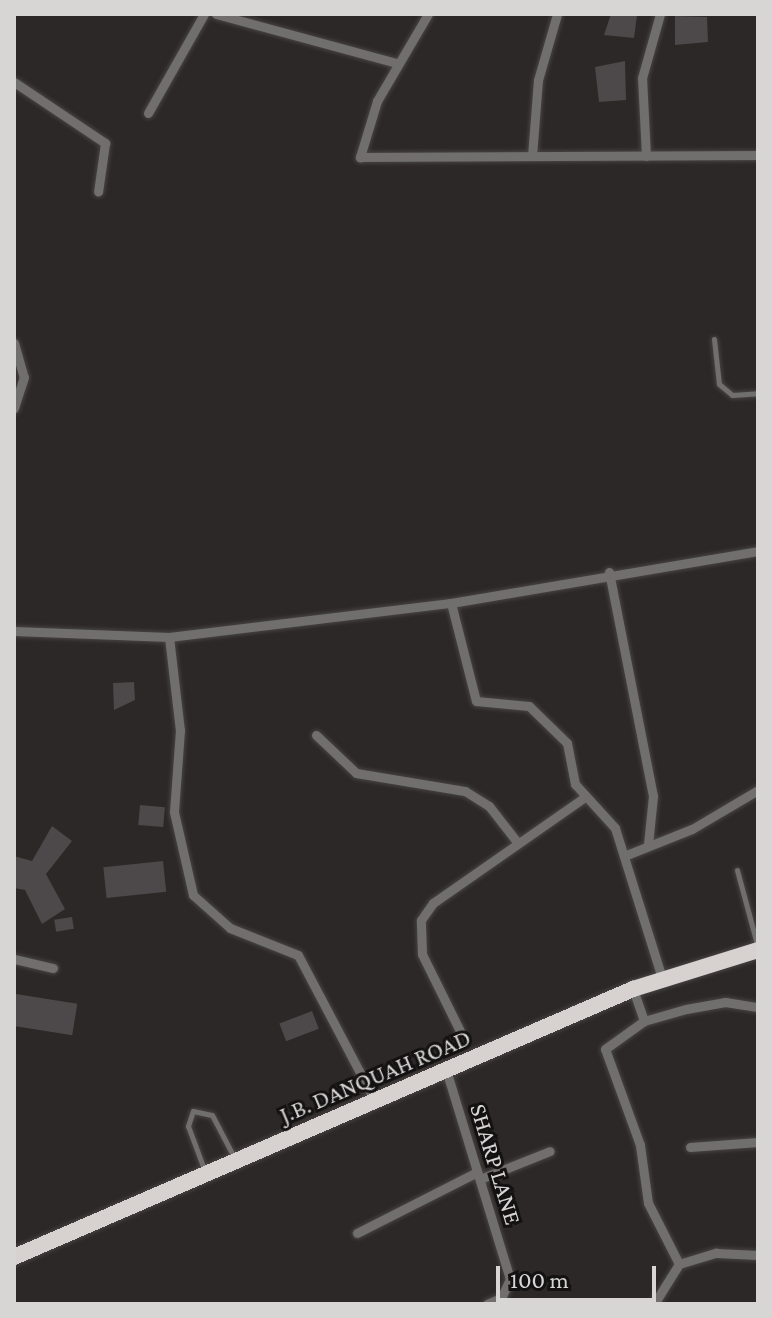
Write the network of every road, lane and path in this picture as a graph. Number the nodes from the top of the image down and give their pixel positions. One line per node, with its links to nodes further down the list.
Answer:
1 (204, 14): 8 (street)
2 (216, 14): 6 (street)
3 (428, 14): 6 (street)
4 (557, 14): 10 (street)
5 (660, 14): 11 (street)
6 (396, 63): 10 (street)
7 (14, 82): 12 (street)
8 (148, 113)
9 (758, 155): 11 (street)
10 (532, 156): 11 (street)
11 (646, 156)
12 (98, 192)
13 (714, 339): 15 (lane)
14 (14, 343): 16 (street)
15 (758, 393)
16 (14, 408)
17 (758, 551): 18 (street)
18 (609, 572): 19 (street); 26 (street)
19 (451, 603): 21 (street); 24 (street)
20 (14, 631): 21 (street)
21 (169, 637): 38 (street)
22 (316, 735): 25 (street)
23 (758, 790): 26 (street)
24 (585, 797): 25 (street); 27 (street)
25 (517, 842): 36 (street)
26 (648, 844): 27 (street)
27 (624, 856): 32 (street)
28 (737, 870): 29 (lane)
29 (758, 950): 32 (highway, J.B. DANQUAH ROAD)
30 (14, 959): 31 (street)
31 (53, 968)
32 (662, 978): 33 (highway, J.B. DANQUAH ROAD)
33 (633, 989): 35 (street); 37 (highway, J.B. DANQUAH ROAD)
34 (758, 1007): 35 (street)
35 (644, 1021): 48 (street)
36 (460, 1031)
37 (447, 1073): 38 (highway, J.B. DANQUAH ROAD); 44 (street, SHARP LANE)
38 (376, 1103): 42 (highway, J.B. DANQUAH ROAD)
39 (758, 1142): 40 (street)
40 (690, 1147)
41 (550, 1151): 44 (street)
42 (235, 1160): 43 (highway, J.B. DANQUAH ROAD); 43 (lane)
43 (205, 1172): 47 (highway, J.B. DANQUAH ROAD)
44 (478, 1176): 45 (street); 49 (street, SHARP LANE)
45 (357, 1233)
46 (758, 1255): 48 (street)
47 (14, 1257)
48 (679, 1264): 50 (street)
49 (487, 1304)
50 (654, 1304)

